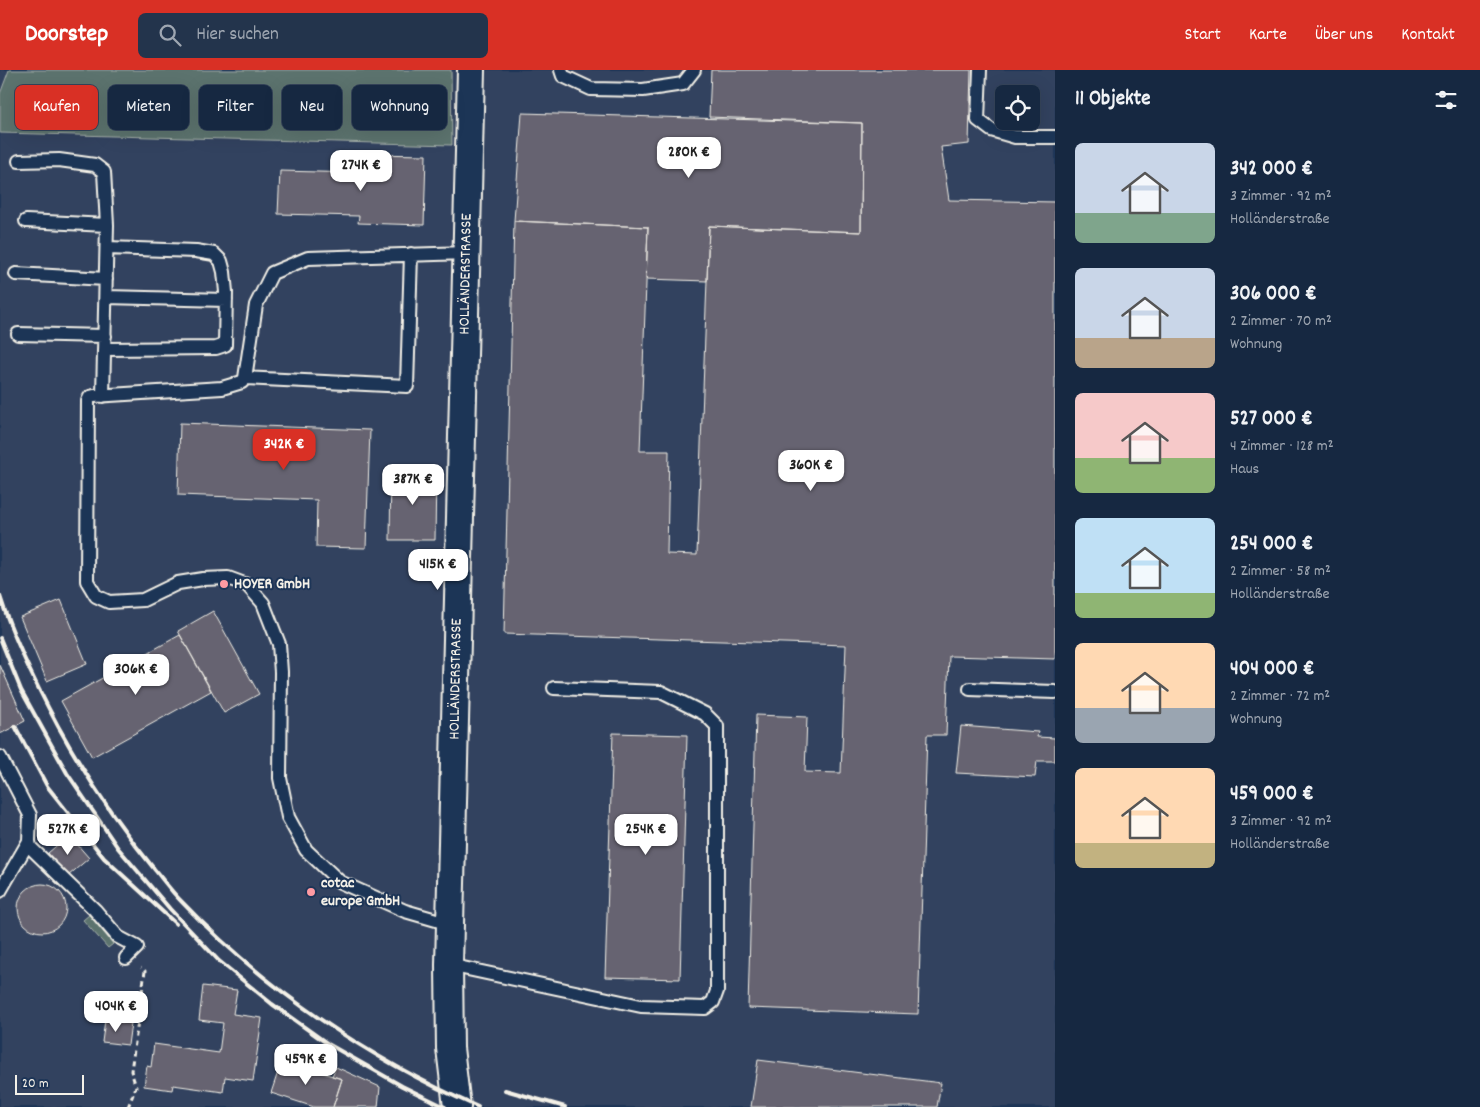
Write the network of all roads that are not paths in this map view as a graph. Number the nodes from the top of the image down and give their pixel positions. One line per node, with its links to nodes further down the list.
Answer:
1 (471, 70): 10 (street, HOLLÄNDERSTRASSE)
2 (561, 70): 3 (lane)
3 (694, 70)
4 (980, 70): 5 (lane)
5 (1055, 137)
6 (19, 161): 8 (lane)
7 (26, 221): 8 (lane)
8 (107, 225): 9 (lane)
9 (107, 248): 13 (lane); 15 (lane)
10 (467, 253): 11 (lane); 27 (street, HOLLÄNDERSTRASSE)
11 (411, 254): 19 (lane); 19 (lane)
12 (16, 274): 13 (lane)
13 (106, 279): 14 (lane)
14 (106, 297): 15 (lane); 17 (lane)
15 (226, 300): 18 (lane)
16 (18, 334): 17 (lane)
17 (105, 336): 18 (lane)
18 (104, 349): 20 (lane)
19 (245, 378): 20 (lane)
20 (104, 396): 27 (lane)
21 (554, 688): 29 (lane)
22 (970, 688): 23 (lane)
23 (1055, 692)
24 (0, 757): 25 (lane)
25 (29, 841): 26 (lane); 28 (lane)
26 (0, 891)
27 (450, 924): 29 (street, HOLLÄNDERSTRASSE)
28 (127, 956)
29 (449, 965): 30 (street, HOLLÄNDERSTRASSE)
30 (457, 1107)

